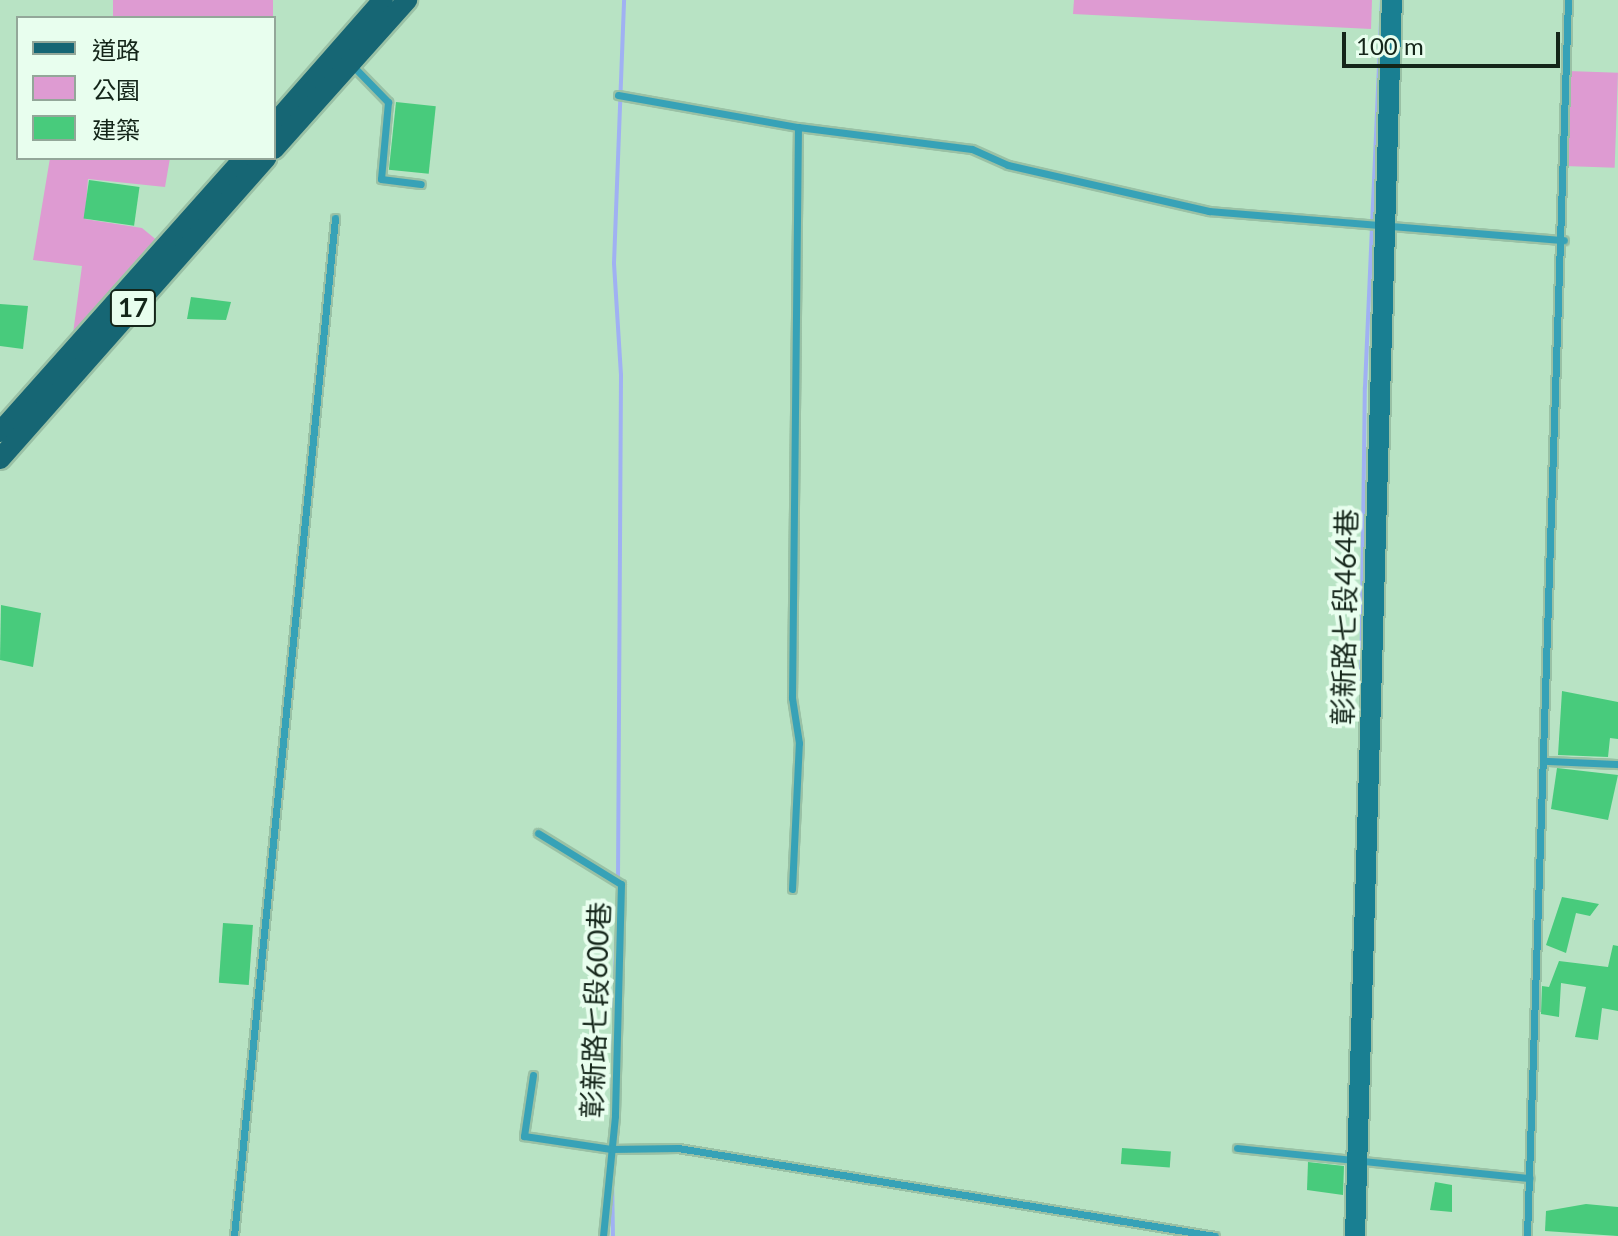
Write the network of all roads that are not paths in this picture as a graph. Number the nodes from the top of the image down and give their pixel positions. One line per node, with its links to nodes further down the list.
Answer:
1 (383, 0): 7 (main road)
2 (407, 0): 5 (main road)
3 (1392, 0): 14 (street, 彰新路七段464巷)
4 (1568, 0): 15 (lane)
5 (350, 64): 9 (main road); 12 (lane)
6 (618, 95): 8 (lane)
7 (276, 122)
8 (798, 127): 14 (lane); 21 (lane)
9 (276, 147)
10 (242, 160): 16 (main road, 17)
11 (264, 160): 17 (main road, 17)
12 (421, 184)
13 (335, 218): 27 (lane)
14 (1381, 224): 15 (lane); 25 (street, 彰新路七段464巷)
15 (1564, 240): 18 (lane)
16 (0, 432)
17 (0, 459)
18 (1546, 761): 19 (lane); 26 (lane)
19 (1618, 764)
20 (538, 833): 24 (lane, 彰新路七段600巷)
21 (792, 889)
22 (533, 1075): 24 (lane)
23 (1237, 1148): 25 (lane)
24 (611, 1149): 28 (lane, 彰新路七段600巷); 29 (lane)
25 (1361, 1160): 26 (lane); 30 (street, 彰新路七段464巷)
26 (1529, 1178): 31 (lane)
27 (234, 1236)
28 (603, 1236)
29 (1215, 1236)
30 (1355, 1236)
31 (1527, 1236)

